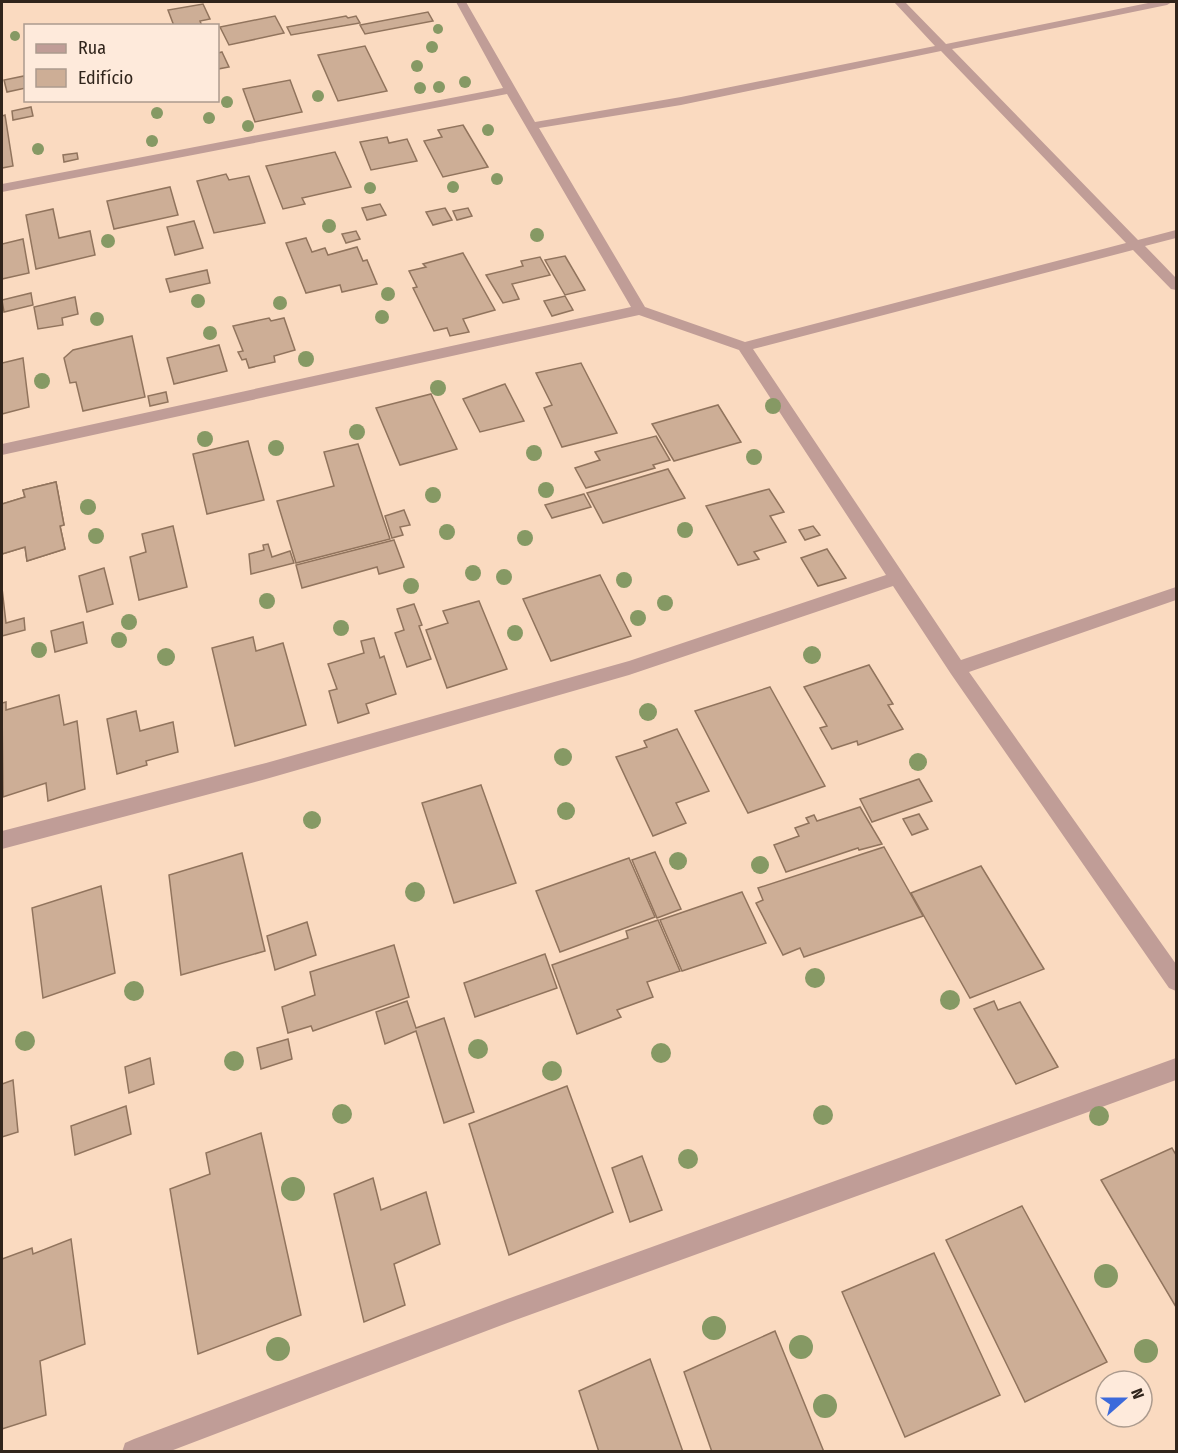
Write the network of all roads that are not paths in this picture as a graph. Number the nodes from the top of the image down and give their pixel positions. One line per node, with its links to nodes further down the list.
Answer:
1 (461, 2): 5 (street)
2 (899, 2): 4 (street)
3 (1167, 2): 4 (street)
4 (945, 49): 6 (street); 9 (street)
5 (510, 90): 6 (street); 7 (street)
6 (531, 126): 11 (street)
7 (2, 188)
8 (1176, 234): 9 (street)
9 (1138, 244): 10 (street); 12 (street)
10 (1176, 286)
11 (640, 310): 12 (street); 13 (street)
12 (744, 347): 14 (street)
13 (2, 450)
14 (896, 578): 16 (street); 17 (street)
15 (1176, 593): 16 (street)
16 (957, 669): 18 (street)
17 (2, 840)
18 (1176, 981)
19 (1176, 1069): 20 (street)
20 (134, 1452)

